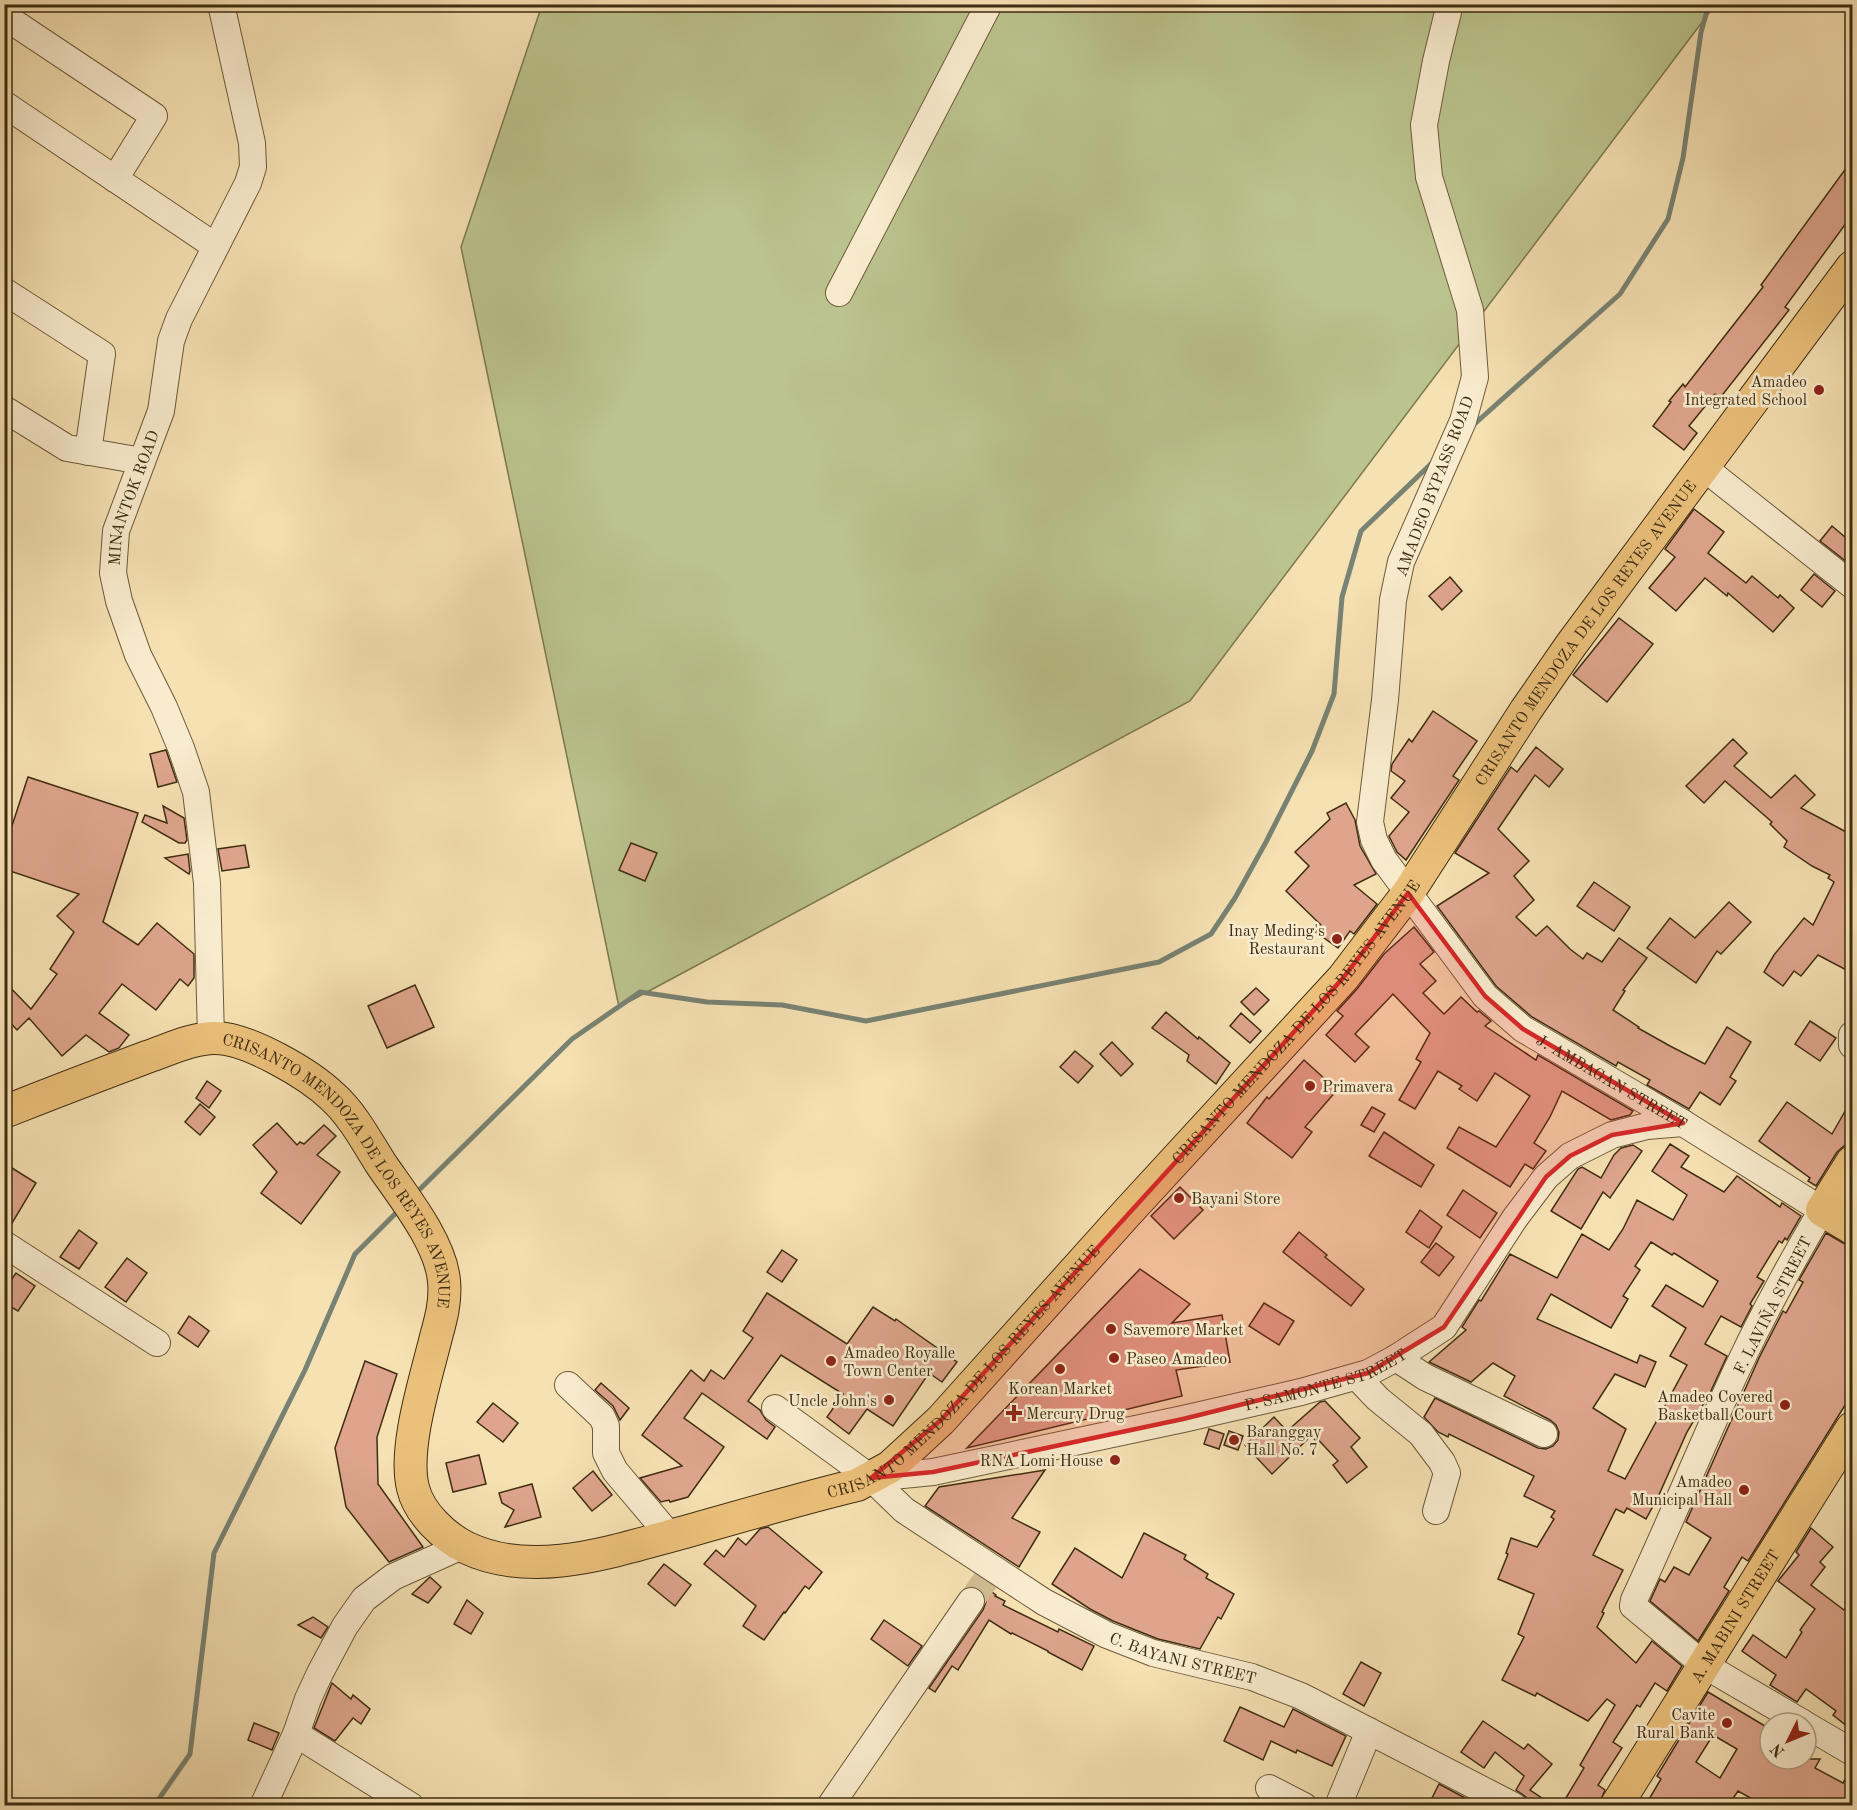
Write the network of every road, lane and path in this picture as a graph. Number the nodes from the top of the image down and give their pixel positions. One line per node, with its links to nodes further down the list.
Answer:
1 (221, 4): 7 (street, MINANTOK ROAD)
2 (989, 4): 10 (street)
3 (1450, 4): 16 (street, AMADEO BYPASS ROAD)
4 (4, 16): 6 (street)
5 (4, 104): 6 (street)
6 (116, 179): 7 (street)
7 (215, 246): 13 (street, MINANTOK ROAD)
8 (1852, 267): 14 (main road, CRISANTO MENDOZA DE LOS REYES AVENUE)
9 (4, 291): 12 (street)
10 (839, 293)
11 (4, 409): 12 (street)
12 (88, 452): 13 (street)
13 (142, 461): 18 (street, MINANTOK ROAD)
14 (1703, 465): 15 (street); 16 (main road, CRISANTO MENDOZA DE LOS REYES AVENUE)
15 (1852, 585)
16 (1408, 892): 21 (street, J. AMBAGAN STREET); 33 (main road, CRISANTO MENDOZA DE LOS REYES AVENUE)
17 (1852, 1035): 19 (street)
18 (211, 1038): 20 (main road, CRISANTO MENDOZA DE LOS REYES AVENUE); 36 (main road, CRISANTO MENDOZA DE LOS REYES AVENUE)
19 (1852, 1045)
20 (4, 1112)
21 (1683, 1123): 23 (street, J. AMBAGAN STREET); 27 (street, P. SAMONTE STREET)
22 (1852, 1162): 23 (main road)
23 (1822, 1210): 24 (main road, J. AMBAGAN STREET); 38 (street, F. LAVIÑA STREET)
24 (1852, 1228)
25 (4, 1244): 26 (street)
26 (157, 1343)
27 (1396, 1358): 28 (street, P. SAMONTE STREET); 32 (street)
28 (1357, 1377): 33 (street, P. SAMONTE STREET); 34 (street)
29 (568, 1385): 35 (street)
30 (775, 1408): 33 (street, C. BAYANI STREET)
31 (1852, 1428): 38 (main road, A. MABINI STREET)
32 (1544, 1434)
33 (871, 1478): 35 (main road, CRISANTO MENDOZA DE LOS REYES AVENUE); 40 (street, C. BAYANI STREET)
34 (1436, 1511)
35 (670, 1536): 36 (main road, CRISANTO MENDOZA DE LOS REYES AVENUE)
36 (462, 1546): 42 (street)
37 (971, 1601): 47 (street)
38 (1704, 1665): 39 (street, F. LAVIÑA STREET); 51 (main road, A. MABINI STREET)
39 (1782, 1711)
40 (1369, 1731): 49 (street); 50 (street, C. BAYANI STREET)
41 (1818, 1732): 43 (street, F. LAVIÑA STREET)
42 (296, 1734): 45 (street); 46 (street)
43 (1852, 1752)
44 (1269, 1788): 48 (street)
45 (263, 1806)
46 (411, 1806)
47 (830, 1806)
48 (1304, 1806)
49 (1338, 1806)
50 (1514, 1806)
51 (1616, 1806)

